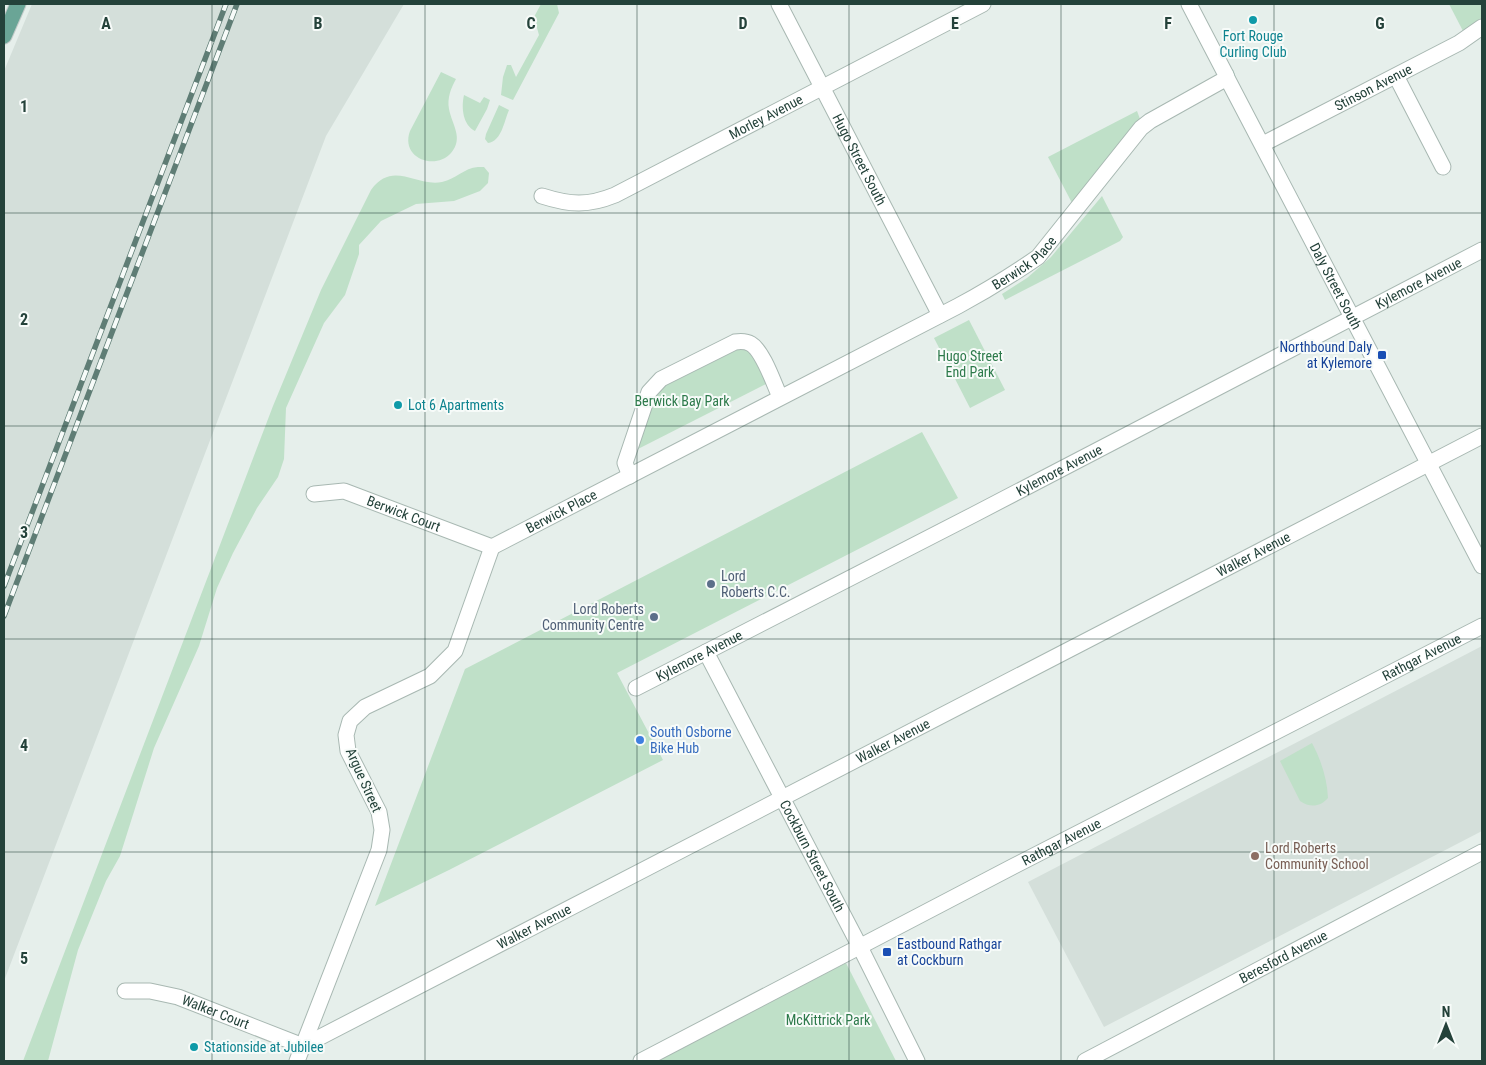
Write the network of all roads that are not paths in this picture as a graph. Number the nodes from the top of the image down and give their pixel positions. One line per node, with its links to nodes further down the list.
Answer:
1 (18, 4): 6 (main road)
2 (779, 4): 9 (street, Hugo Street South)
3 (983, 4): 9 (street, Morley Avenue)
4 (1189, 4): 7 (street, Daly Street South)
5 (1482, 27): 8 (street, Stinson Avenue)
6 (4, 36)
7 (1227, 76): 10 (street, Daly Street South); 14 (street, Berwick Place)
8 (1396, 76): 10 (street, Stinson Avenue); 11 (street)
9 (823, 88): 12 (street, Morley Avenue); 14 (street, Hugo Street South)
10 (1263, 144): 15 (street, Daly Street South)
11 (1443, 167)
12 (542, 196)
13 (1482, 250): 15 (street, Kylemore Avenue)
14 (940, 315): 16 (street, Berwick Place)
15 (1352, 316): 18 (street, Daly Street South); 24 (street, Kylemore Avenue)
16 (780, 397): 19 (street, Berwick Place); 19 (street)
17 (1482, 436): 18 (street, Walker Avenue)
18 (1428, 464): 22 (street, Daly Street South); 26 (street, Walker Avenue)
19 (630, 476): 21 (street, Berwick Place)
20 (314, 494): 21 (street, Berwick Court)
21 (492, 547): 30 (street, Argue Street)
22 (1482, 566)
23 (1482, 626): 28 (street, Rathgar Avenue)
24 (706, 652): 25 (street, Kylemore Avenue); 26 (street, Cockburn Street South)
25 (636, 688)
26 (782, 799): 28 (street, Cockburn Street South); 30 (street, Walker Avenue)
27 (1482, 852): 34 (street, Beresford Avenue)
28 (860, 948): 32 (street, Rathgar Avenue); 33 (street, Cockburn Street South)
29 (125, 991): 30 (street, Walker Court)
30 (303, 1046): 31 (street, Argue Street)
31 (297, 1061)
32 (641, 1061)
33 (917, 1061)
34 (1085, 1061)

